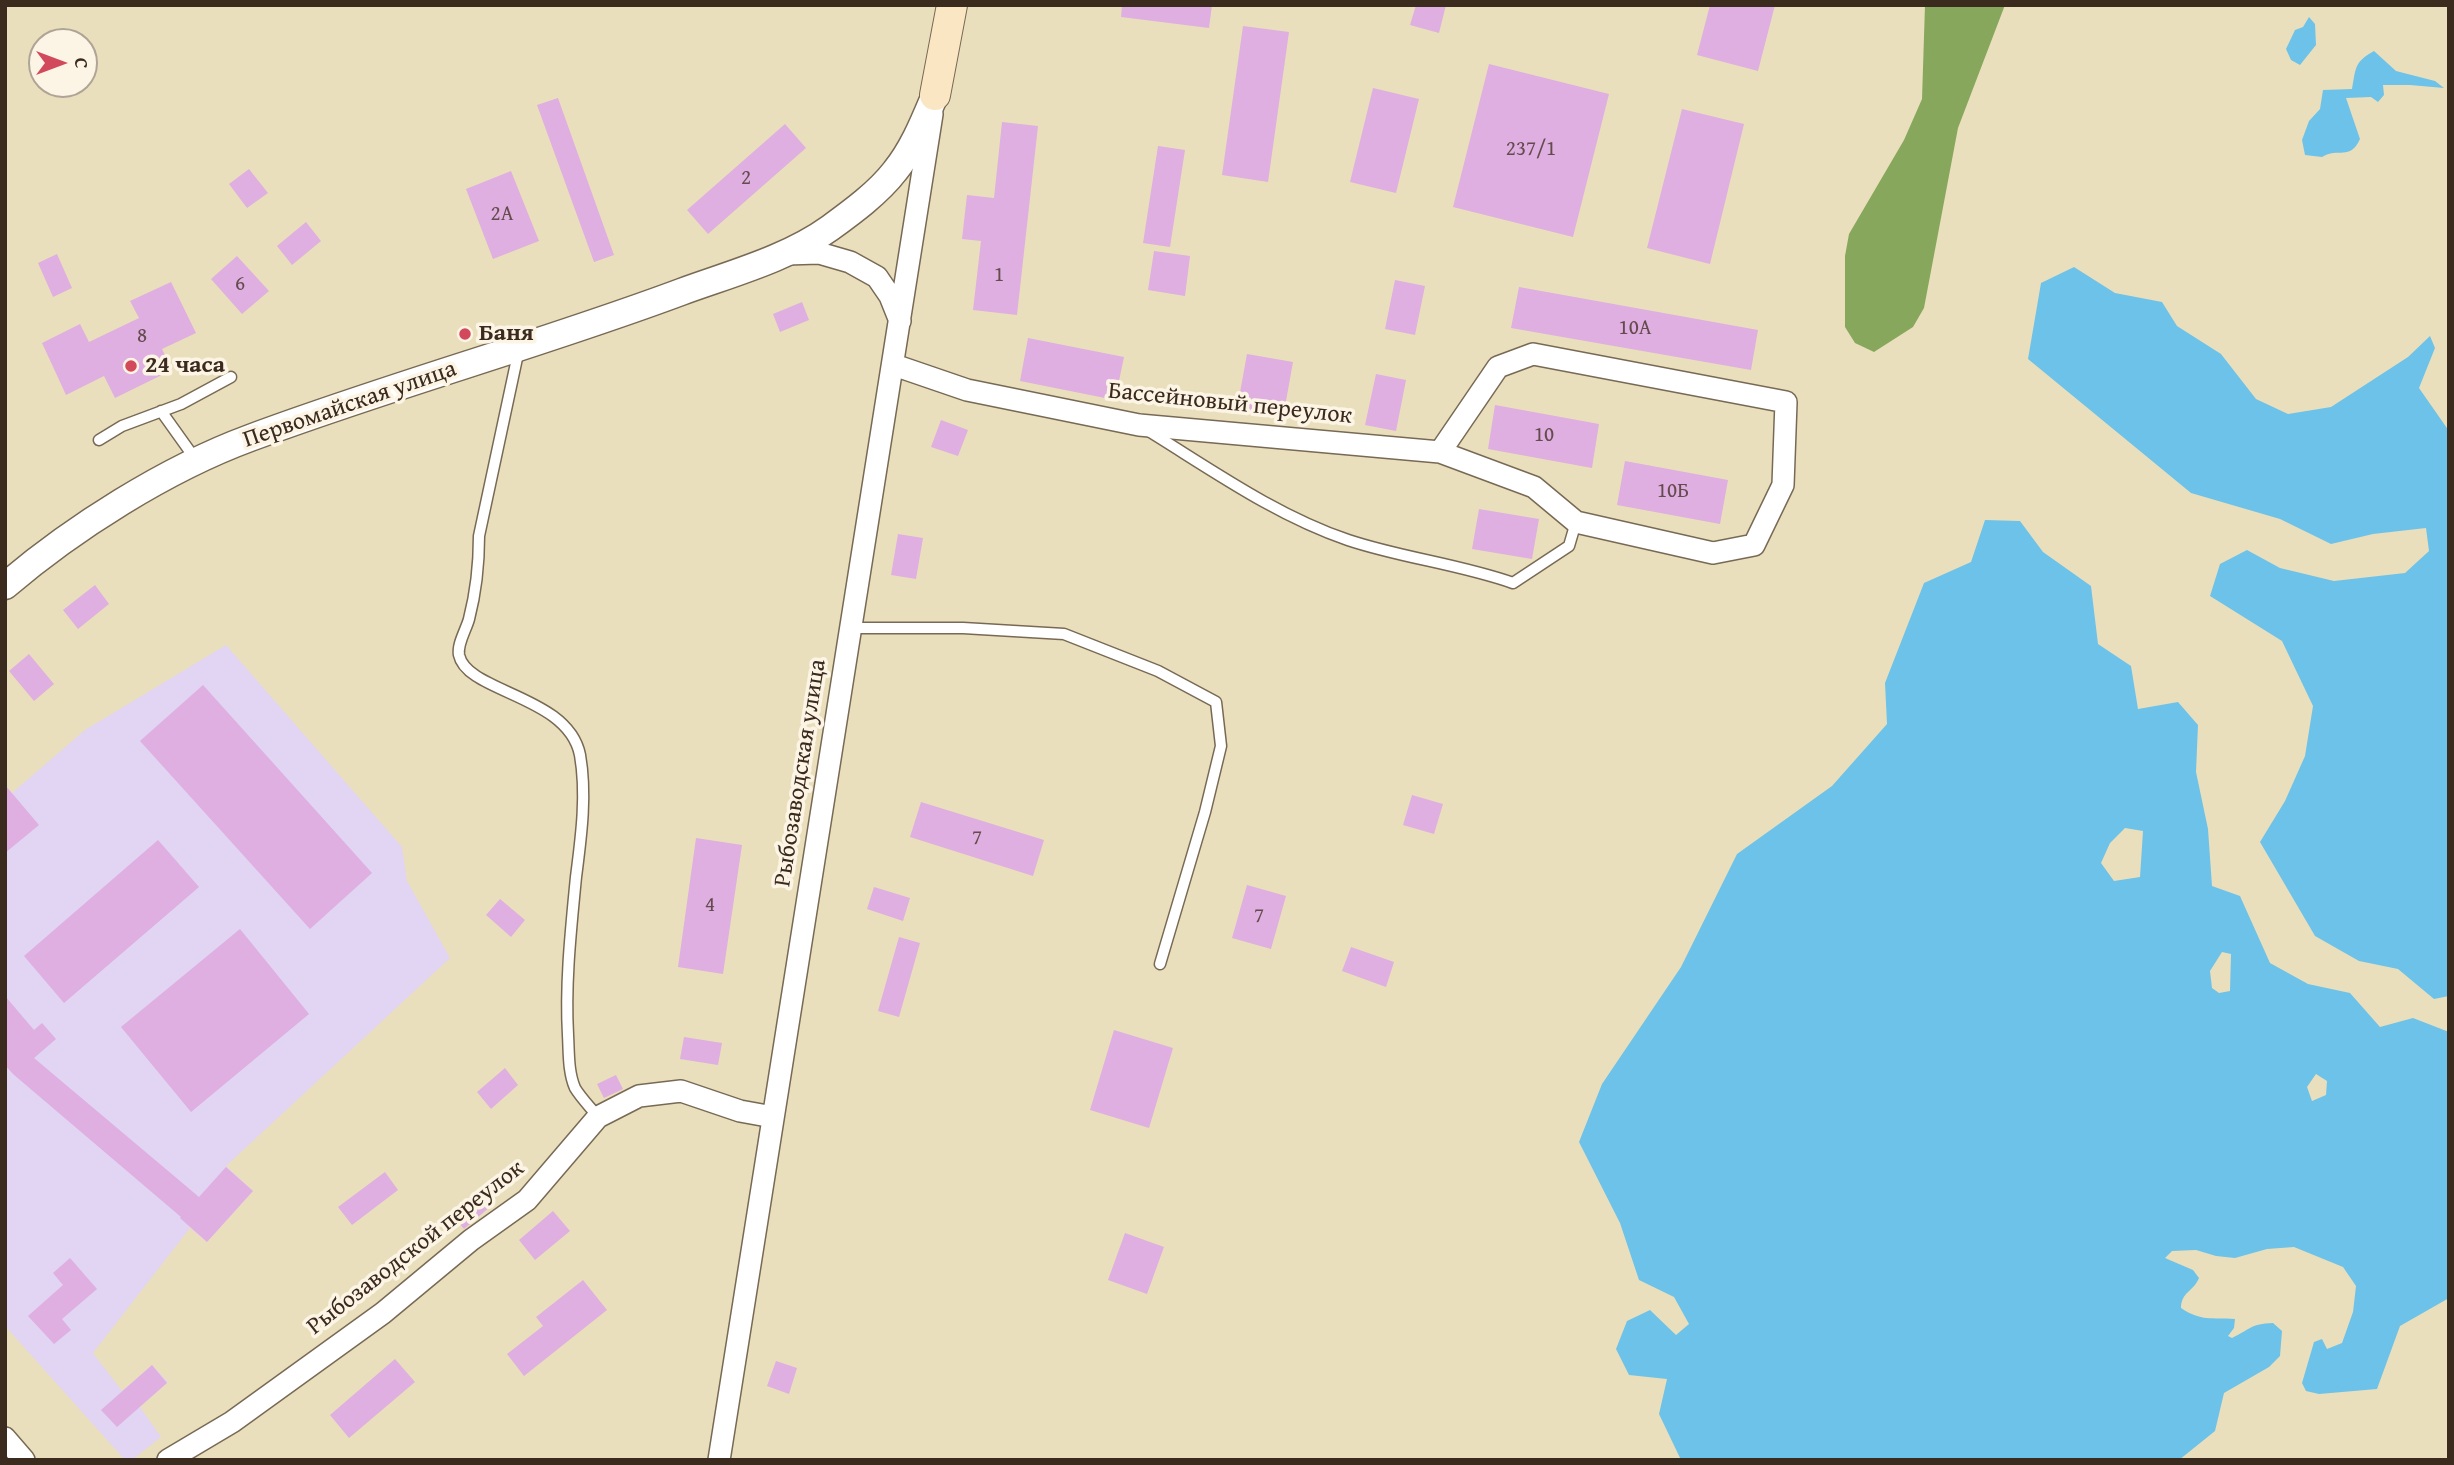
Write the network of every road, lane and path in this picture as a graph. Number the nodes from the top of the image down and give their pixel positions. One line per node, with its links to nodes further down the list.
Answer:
1 (952, 5): 2 (main road)
2 (935, 95): 3 (street, Первомайская улица); 4 (street, Рыбозаводская улица)
3 (783, 254): 4 (street); 5 (street, Первомайская улица)
4 (901, 324): 6 (street, Рыбозаводская улица)
5 (519, 349): 12 (street, Первомайская улица); 17 (lane)
6 (894, 365): 9 (street, Бассейновый переулок); 15 (street, Рыбозаводская улица)
7 (231, 377): 8 (lane)
8 (161, 411): 10 (lane); 12 (lane)
9 (1139, 425): 11 (street, Бассейновый переулок); 13 (lane)
10 (99, 440)
11 (1440, 452): 13 (street, Бассейновый переулок); 13 (street, Бассейновый переулок)
12 (197, 461): 14 (street, Первомайская улица)
13 (1576, 522)
14 (5, 586)
15 (850, 628): 16 (lane); 18 (street, Рыбозаводская улица)
16 (1160, 964)
17 (598, 1117): 18 (street, Рыбозаводской переулок); 21 (street, Рыбозаводской переулок)
18 (774, 1117): 22 (street, Рыбозаводская улица)
19 (6, 1440): 20 (street)
20 (24, 1460)
21 (168, 1460)
22 (719, 1460)

